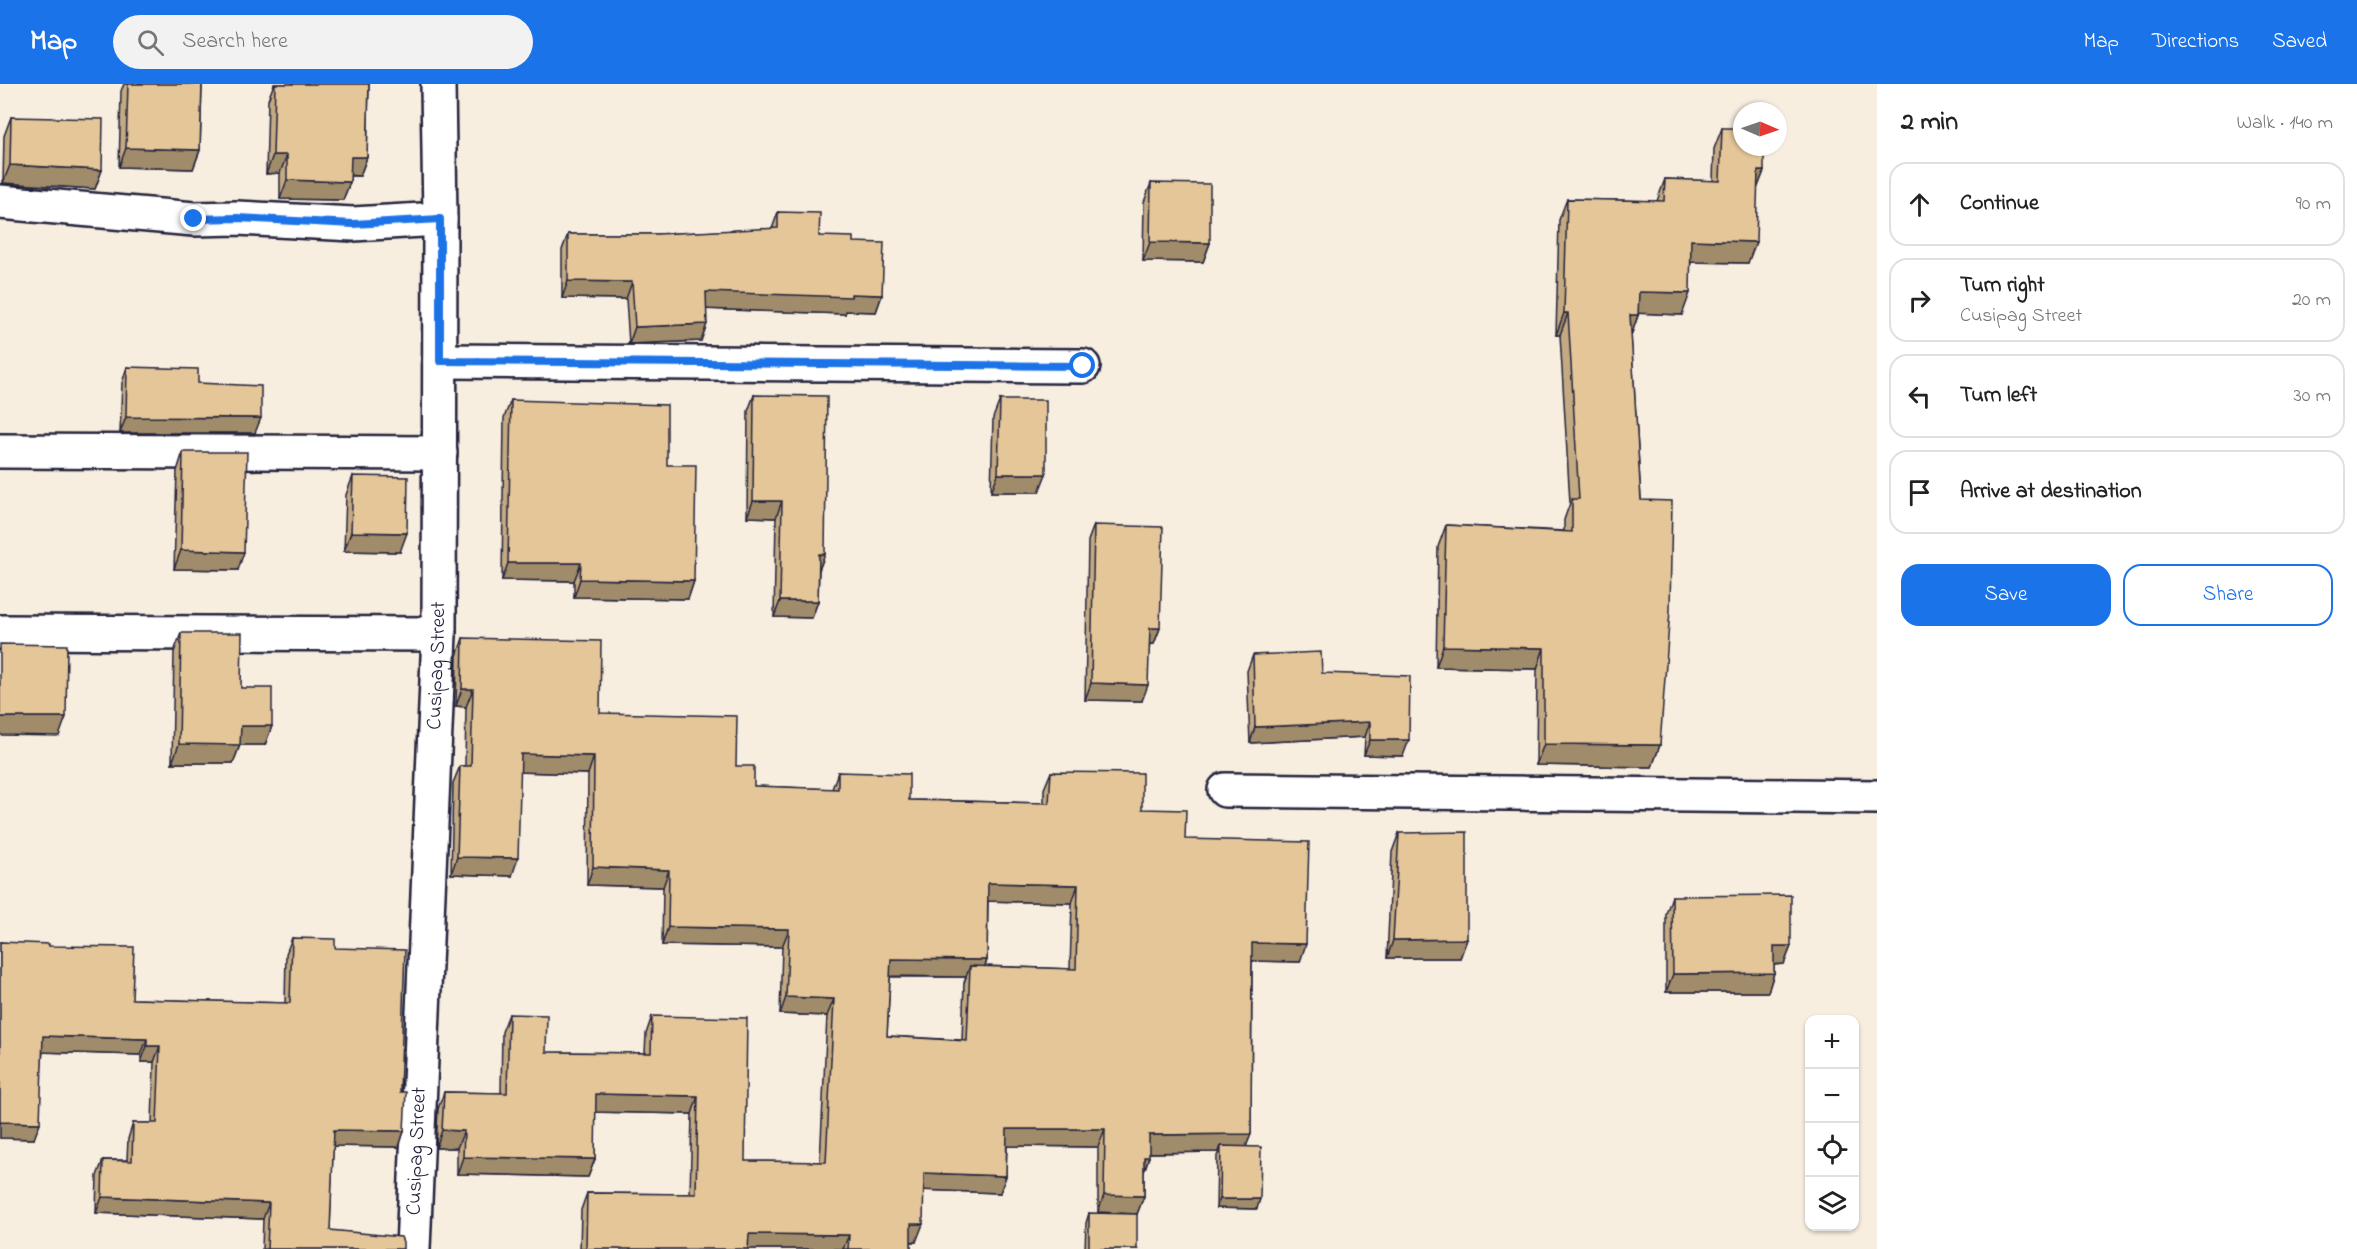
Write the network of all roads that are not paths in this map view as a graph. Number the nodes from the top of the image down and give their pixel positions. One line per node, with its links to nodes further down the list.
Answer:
1 (438, 84): 3 (street, Cusipag Street)
2 (0, 202): 3 (street)
3 (440, 219): 4 (street, Cusipag Street)
4 (440, 361): 5 (street); 7 (street, Cusipag Street)
5 (1083, 366)
6 (0, 451): 7 (street)
7 (440, 453): 9 (street, Cusipag Street)
8 (0, 632): 9 (street)
9 (439, 634): 12 (street, Cusipag Street)
10 (1225, 790): 11 (street)
11 (1877, 797)
12 (413, 1249)

